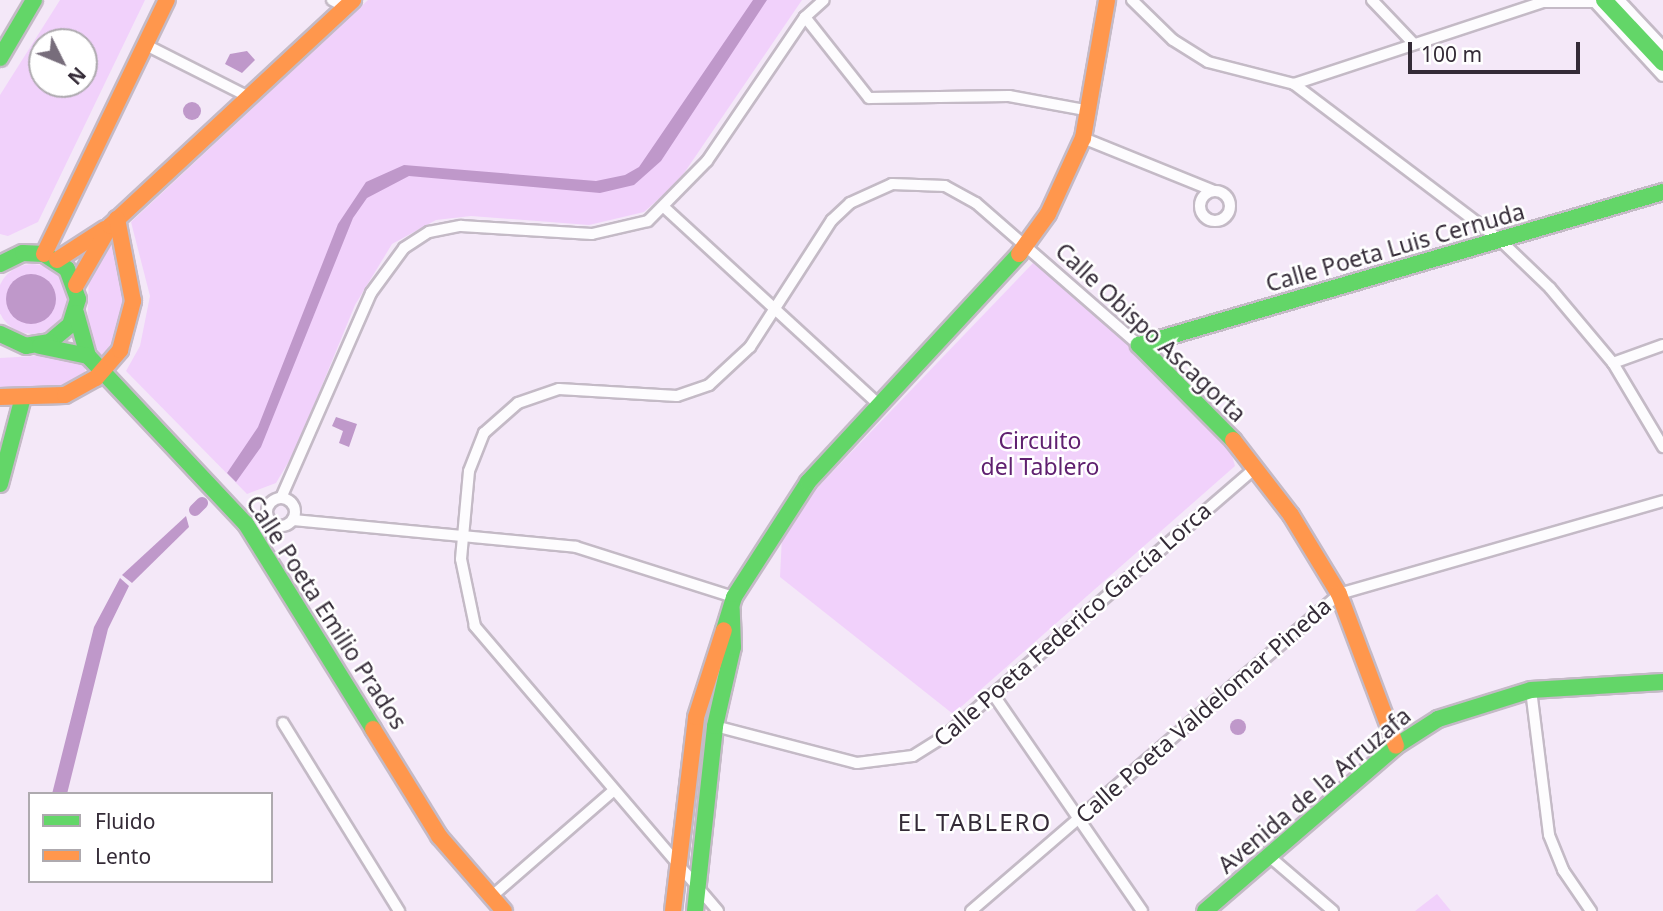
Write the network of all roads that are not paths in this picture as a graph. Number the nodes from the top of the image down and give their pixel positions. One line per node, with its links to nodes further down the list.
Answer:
1 (34, 0): 14 (street)
2 (167, 0): 12 (street)
3 (824, 0): 10 (street)
4 (1107, 0): 19 (street)
5 (1132, 0): 17 (street)
6 (1372, 0): 11 (street)
7 (1619, 0): 13 (street)
8 (1597, 1): 11 (street); 15 (street); 16 (street)
9 (343, 2): 18 (street)
10 (805, 17): 19 (street); 23 (street)
11 (1415, 44): 17 (street)
12 (146, 45): 18 (street); 29 (street)
13 (1663, 47)
14 (0, 58)
15 (1663, 63)
16 (1663, 76)
17 (1294, 84): 25 (street)
18 (249, 97): 24 (street)
19 (1090, 111): 20 (street)
20 (1083, 138): 21 (street); 26 (street)
21 (1214, 191)
22 (1663, 192): 25 (street, Calle Poeta Luis Cernuda)
23 (665, 208): 32 (street); 48 (street)
24 (113, 223): 29 (street); 31 (street); 41 (street)
25 (1500, 240): 37 (street, Calle Poeta Luis Cernuda); 40 (street)
26 (1027, 247): 32 (street, Calle Obispo Ascagorta); 37 (street, Calle Obispo Ascagorta); 44 (street)
27 (0, 248): 28 (street)
28 (23, 253): 29 (street); 30 (street)
29 (50, 257): 31 (street)
30 (0, 264)
31 (76, 285): 33 (street)
32 (774, 309): 44 (street); 53 (street, Calle Obispo Ascagorta)
33 (76, 313): 36 (street); 39 (street)
34 (0, 334): 35 (street)
35 (8, 345): 36 (street)
36 (37, 345): 39 (street)
37 (1139, 345): 46 (street, Calle Obispo Ascagorta)
38 (1663, 345): 40 (street)
39 (88, 356): 41 (street, Calle Poeta Emilio Prados)
40 (1613, 363): 45 (street)
41 (103, 372): 43 (street); 52 (street, Calle Poeta Emilio Prados)
42 (0, 397): 43 (street)
43 (22, 401): 47 (street)
44 (880, 405): 55 (street)
45 (1663, 447)
46 (1256, 467): 54 (street, Calle Obispo Ascagorta); 58 (street, Calle Poeta Federico García Lorca)
47 (0, 484)
48 (281, 498): 50 (street); 51 (street)
49 (1663, 501): 54 (street, Calle Poeta Valdelomar Pineda)
50 (293, 520): 51 (street); 53 (street)
51 (270, 521): 52 (street)
52 (252, 533): 67 (street, Calle Poeta Emilio Prados)
53 (463, 537): 55 (street); 62 (street, Calle Obispo Ascagorta)
54 (1339, 594): 61 (street, Calle Obispo Ascagorta); 63 (street, Calle Poeta Valdelomar Pineda)
55 (734, 597): 60 (street); 65 (street)
56 (1663, 682): 57 (street, Avenida de la Arruzafa)
57 (1531, 690): 61 (street, Avenida de la Arruzafa); 77 (street)
58 (993, 694): 60 (street, Calle Poeta Federico García Lorca); 63 (street)
59 (283, 723): 68 (street)
60 (715, 726): 66 (street)
61 (1396, 746): 64 (street, Avenida de la Arruzafa)
62 (613, 791): 65 (street, Calle Obispo Ascagorta); 67 (street)
63 (1079, 817): 73 (street, Calle Poeta Valdelomar Pineda); 74 (street)
64 (1270, 857): 75 (street, Avenida de la Arruzafa); 76 (street)
65 (678, 868): 66 (street, Calle Obispo Ascagorta); 70 (street)
66 (698, 889): 71 (street); 72 (street)
67 (491, 897): 69 (street, Calle Poeta Emilio Prados)
68 (399, 911)
69 (504, 911)
70 (673, 911)
71 (695, 911)
72 (718, 911)
73 (971, 911)
74 (1142, 911)
75 (1205, 911)
76 (1333, 911)
77 (1591, 911)

